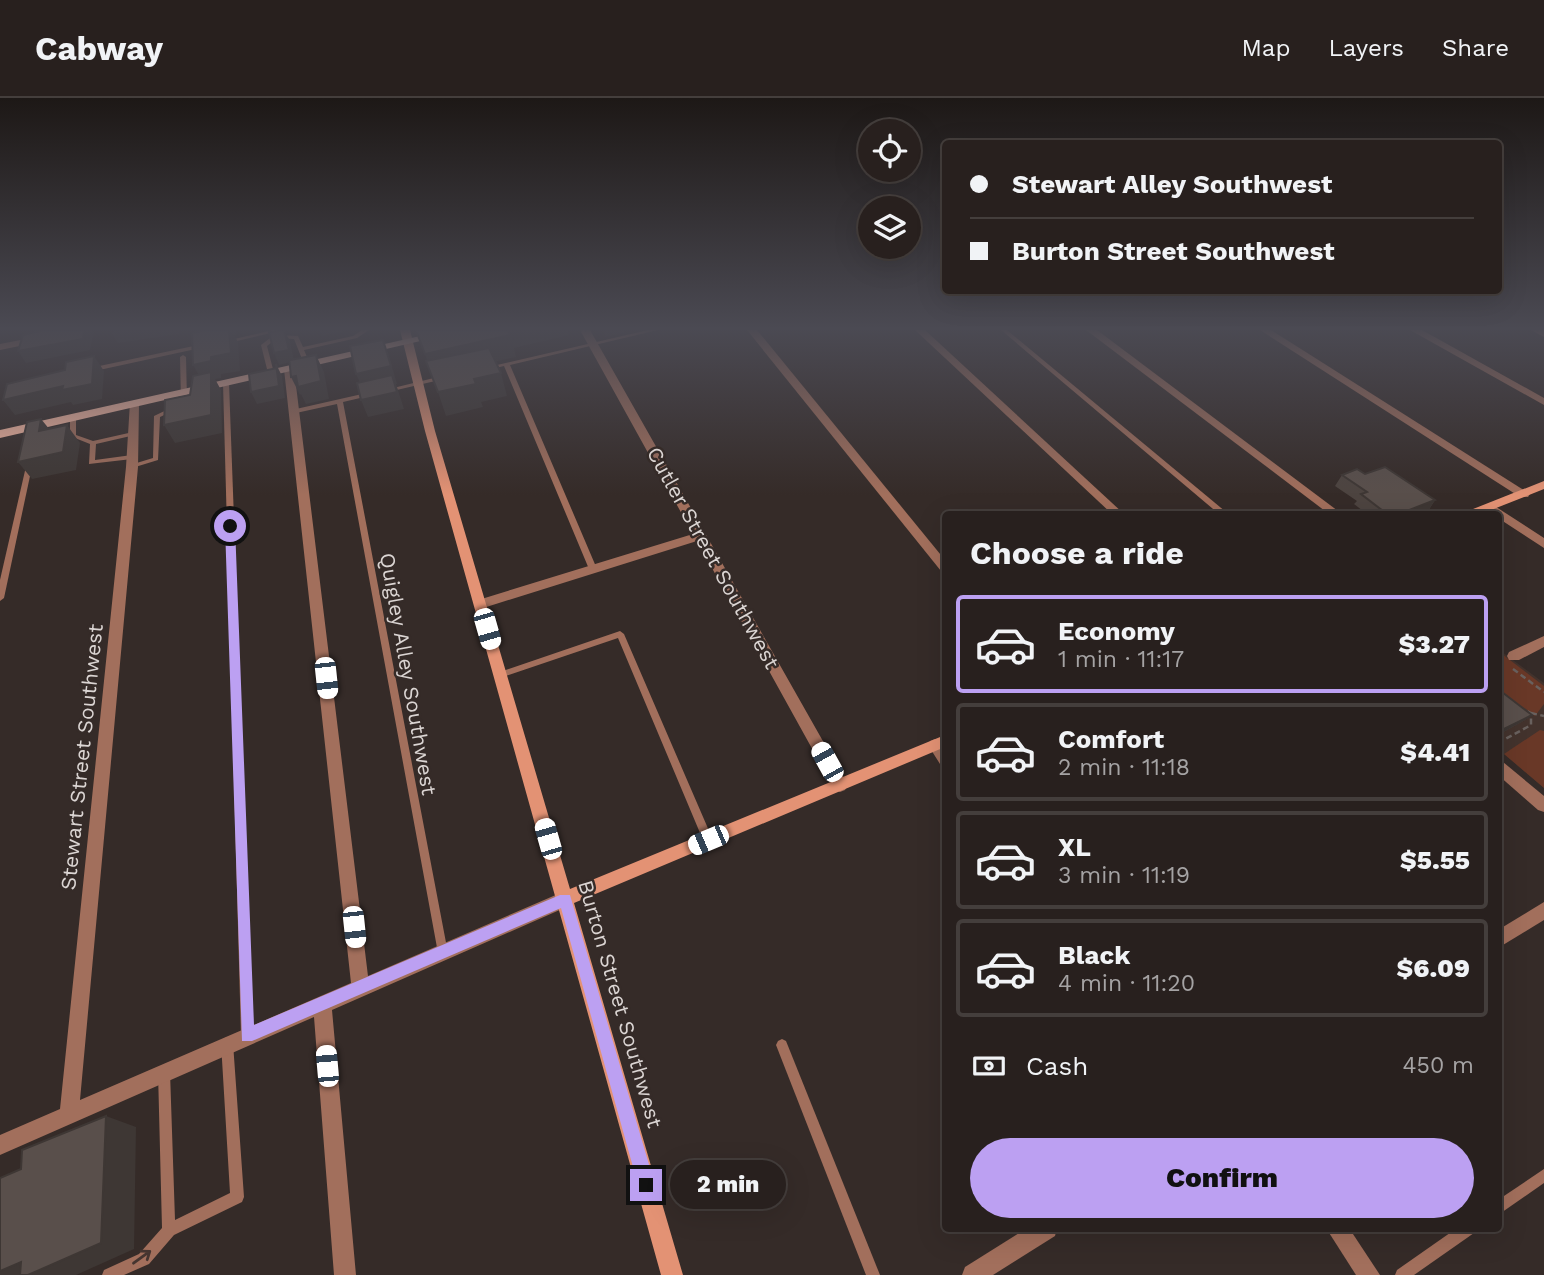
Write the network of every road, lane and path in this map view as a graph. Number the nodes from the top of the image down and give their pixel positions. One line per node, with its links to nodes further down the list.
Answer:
1 (184, 385): 15 (lane)
2 (218, 385): 15 (main road)
3 (226, 385): 61 (lane)
4 (292, 385): 19 (street)
5 (409, 385): 16 (lane)
6 (418, 385): 40 (main road, Burton Street Southwest)
7 (515, 385): 38 (lane)
8 (616, 385): 35 (street, Cutler Street Southwest)
9 (797, 385): 37 (street)
10 (979, 385): 29 (street)
11 (1069, 385): 30 (lane)
12 (1164, 385): 31 (street)
13 (1352, 385): 27 (street)
14 (1513, 385): 17 (street)
15 (184, 393): 18 (main road); 25 (lane)
16 (340, 401): 19 (lane); 58 (lane, Quigley Alley Southwest)
17 (1544, 402)
18 (134, 404): 20 (main road); 21 (street, Stewart Street Southwest)
19 (296, 411): 59 (street)
20 (74, 418): 22 (main road); 23 (lane)
21 (133, 434): 23 (lane); 25 (street, Stewart Street Southwest)
22 (0, 435)
23 (93, 443): 25 (lane)
24 (31, 458): 39 (lane)
25 (132, 461): 65 (street, Stewart Street Southwest)
26 (1544, 485): 27 (main road)
27 (1524, 494): 28 (main road)
28 (1490, 507): 32 (main road); 33 (street)
29 (1115, 511)
30 (1219, 511)
31 (1332, 511)
32 (1480, 511)
33 (1496, 511)
34 (1502, 515): 36 (street)
35 (700, 536): 38 (street); 52 (street, Cutler Street Southwest)
36 (1544, 544)
37 (942, 564)
38 (593, 569): 40 (street)
39 (0, 598)
40 (480, 604): 43 (main road, Burton Street Southwest)
41 (1544, 641): 42 (street)
42 (1514, 656)
43 (500, 675): 54 (lane); 55 (main road, Burton Street Southwest)
44 (1528, 681): 45 (path)
45 (1544, 692)
46 (1517, 706): 47 (path)
47 (1531, 713): 48 (path); 49 (path)
48 (1544, 716)
49 (1502, 741)
50 (940, 743): 52 (main road)
51 (1502, 768): 53 (street)
52 (840, 785): 54 (main road)
53 (1544, 805)
54 (708, 840): 55 (main road)
55 (565, 899): 58 (street); 75 (main road, Burton Street Southwest)
56 (1544, 911): 57 (street)
57 (1502, 937)
58 (443, 953): 59 (street)
59 (361, 989): 60 (street)
60 (322, 1005): 61 (street); 74 (street)
61 (247, 1036): 62 (street)
62 (227, 1043): 64 (street); 69 (lane)
63 (782, 1045): 76 (lane)
64 (164, 1072): 65 (street); 69 (lane)
65 (69, 1114): 66 (street)
66 (0, 1145)
67 (1544, 1175): 68 (lane)
68 (1502, 1205)
69 (169, 1230): 73 (lane, one-way to 69)
70 (1041, 1232): 77 (street)
71 (1339, 1232): 78 (street)
72 (1463, 1232): 79 (lane)
73 (109, 1275)
74 (345, 1275)
75 (672, 1275)
76 (873, 1275)
77 (973, 1275)
78 (1369, 1275)
79 (1402, 1275)

